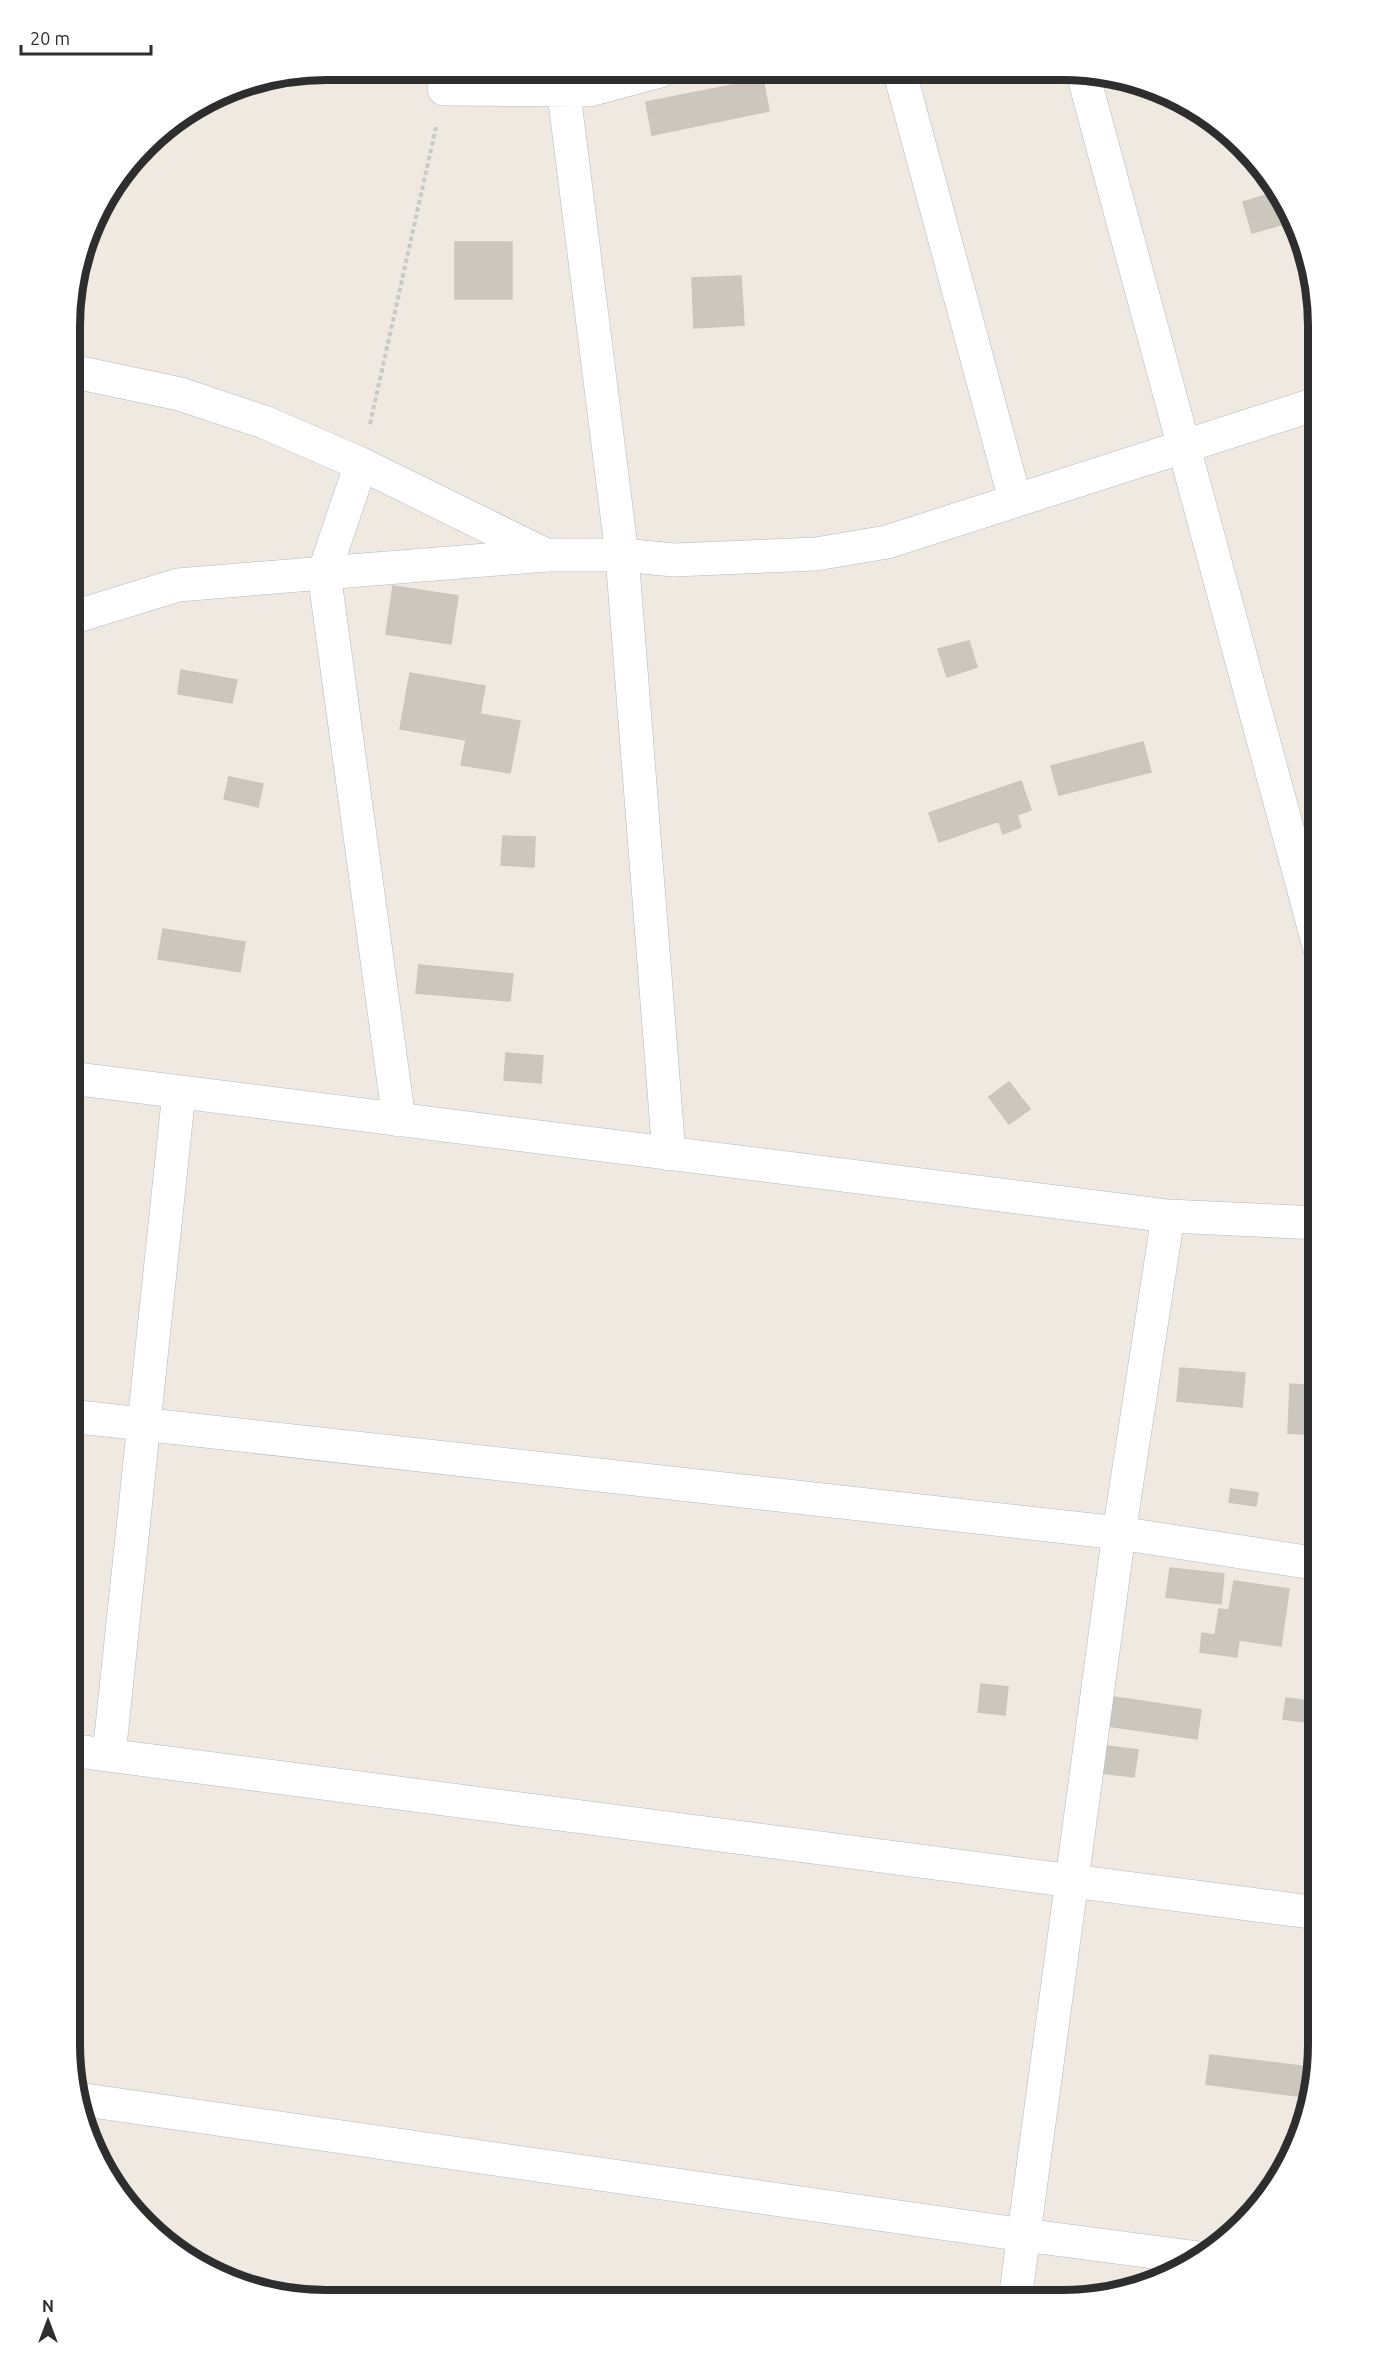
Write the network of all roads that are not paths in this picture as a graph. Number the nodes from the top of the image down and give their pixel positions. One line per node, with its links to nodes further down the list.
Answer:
1 (563, 80): 2 (street); 5 (street); 12 (street)
2 (626, 80)
3 (902, 80): 10 (street)
4 (1085, 81): 8 (street)
5 (444, 88)
6 (80, 373): 9 (street)
7 (1308, 407): 8 (street)
8 (1183, 446): 10 (street); 15 (street)
9 (361, 464): 11 (street); 13 (street)
10 (1015, 500): 12 (street)
11 (546, 555): 12 (street); 13 (street)
12 (622, 555): 19 (street)
13 (324, 573): 14 (street); 18 (street)
14 (80, 615)
15 (1308, 906)
16 (80, 1079): 17 (street)
17 (179, 1092): 18 (street); 23 (street)
18 (399, 1120): 19 (street)
19 (669, 1154): 20 (street)
20 (1168, 1216): 21 (street); 24 (street)
21 (1308, 1222)
22 (80, 1417): 23 (street)
23 (144, 1425): 24 (street); 27 (street)
24 (1119, 1533): 25 (street); 28 (street)
25 (1308, 1562)
26 (80, 1751): 27 (street)
27 (109, 1755): 28 (street)
28 (1070, 1881): 29 (street); 31 (street)
29 (1308, 1912)
30 (86, 2100): 31 (street)
31 (1024, 2235): 32 (street); 33 (street)
32 (1187, 2256)
33 (1016, 2290)

